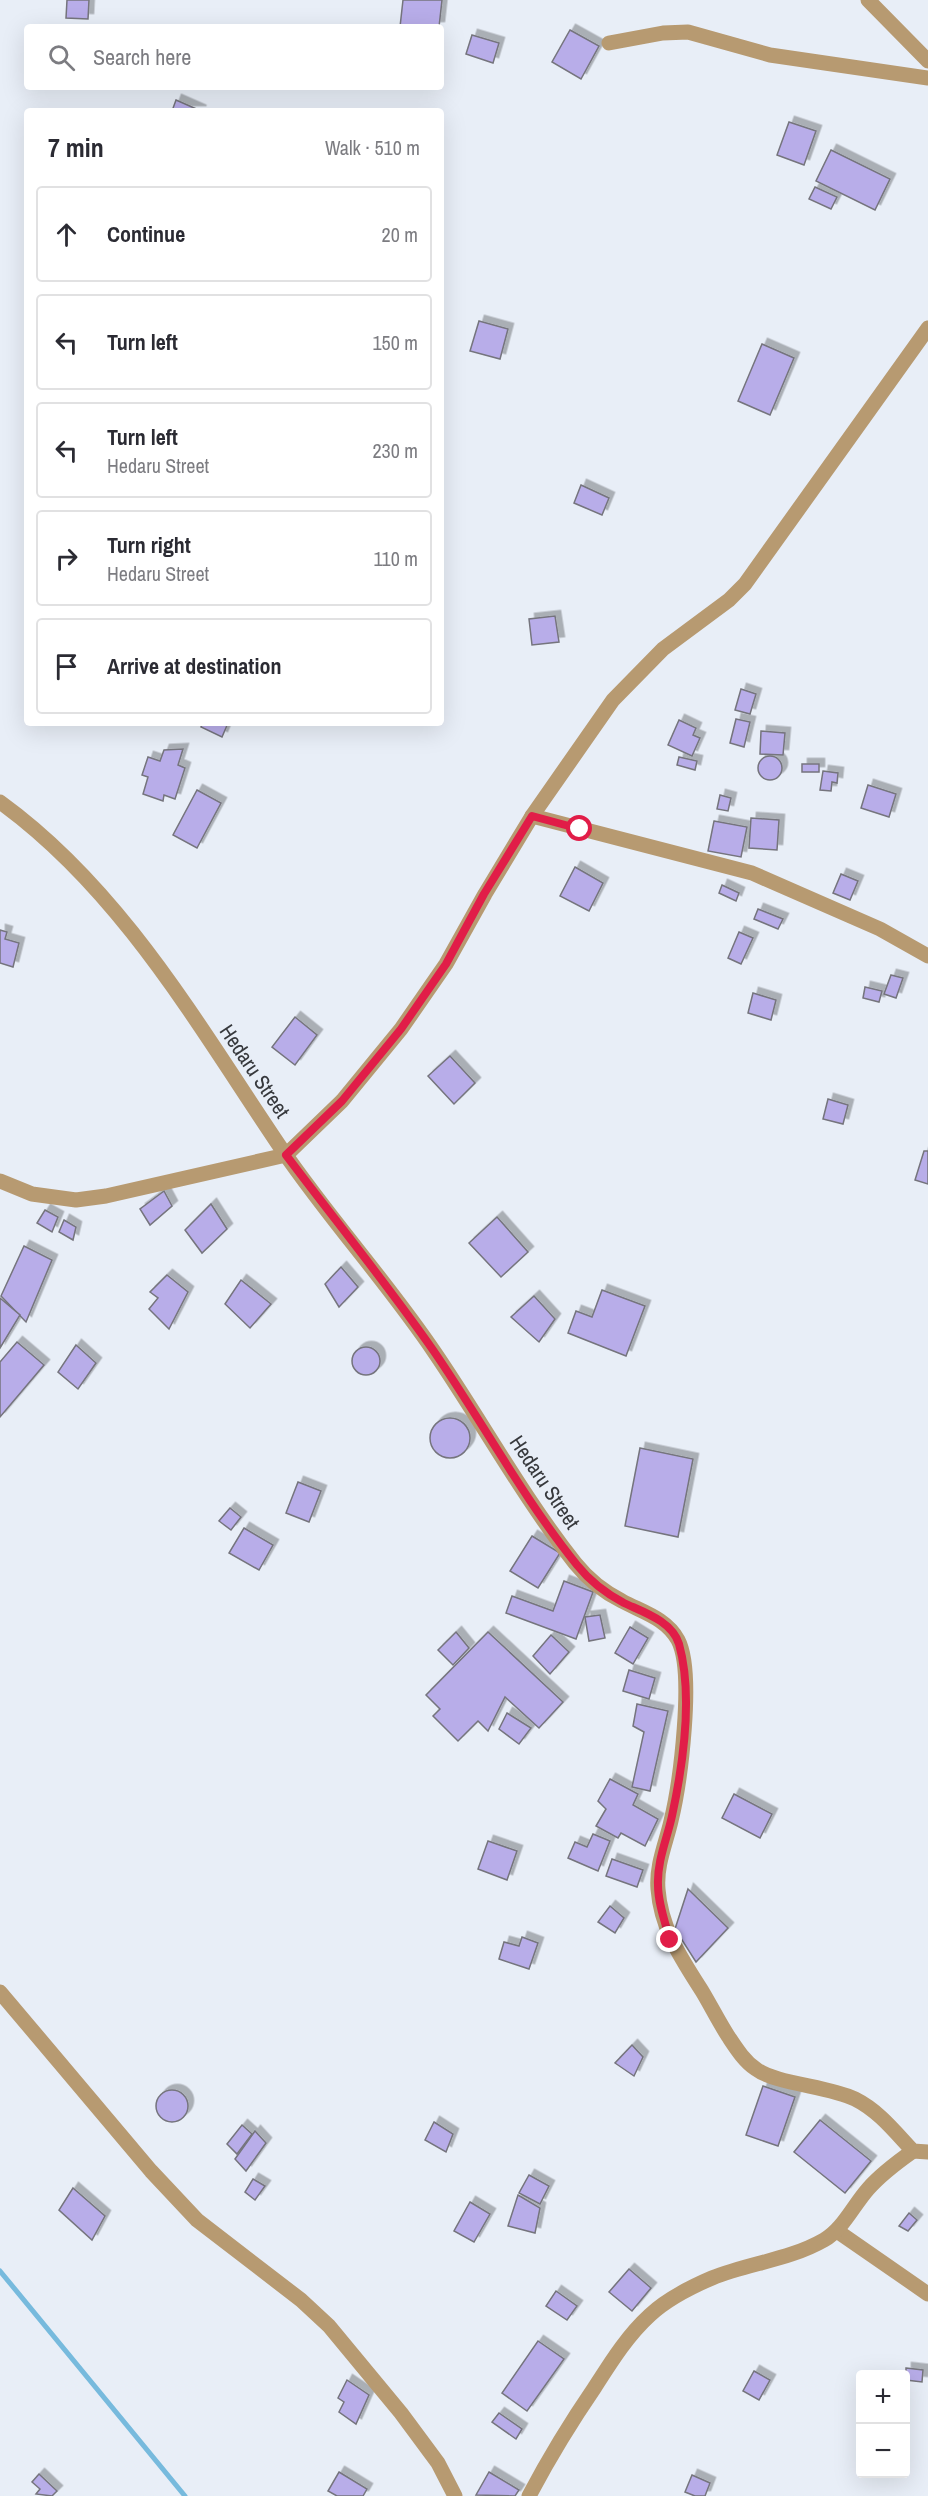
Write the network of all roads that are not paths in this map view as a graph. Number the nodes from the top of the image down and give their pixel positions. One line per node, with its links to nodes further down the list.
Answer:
1 (868, 0): 3 (street)
2 (609, 43): 4 (street)
3 (928, 61)
4 (928, 78)
5 (928, 328): 7 (street)
6 (0, 802): 9 (street, Hedaru Street)
7 (532, 816): 8 (street); 9 (street)
8 (928, 956)
9 (286, 1155): 10 (street); 12 (street, Hedaru Street)
10 (0, 1180)
11 (0, 1992): 15 (street)
12 (920, 2152): 13 (street)
13 (837, 2231): 14 (street); 16 (street)
14 (928, 2294)
15 (455, 2496)
16 (529, 2496)

